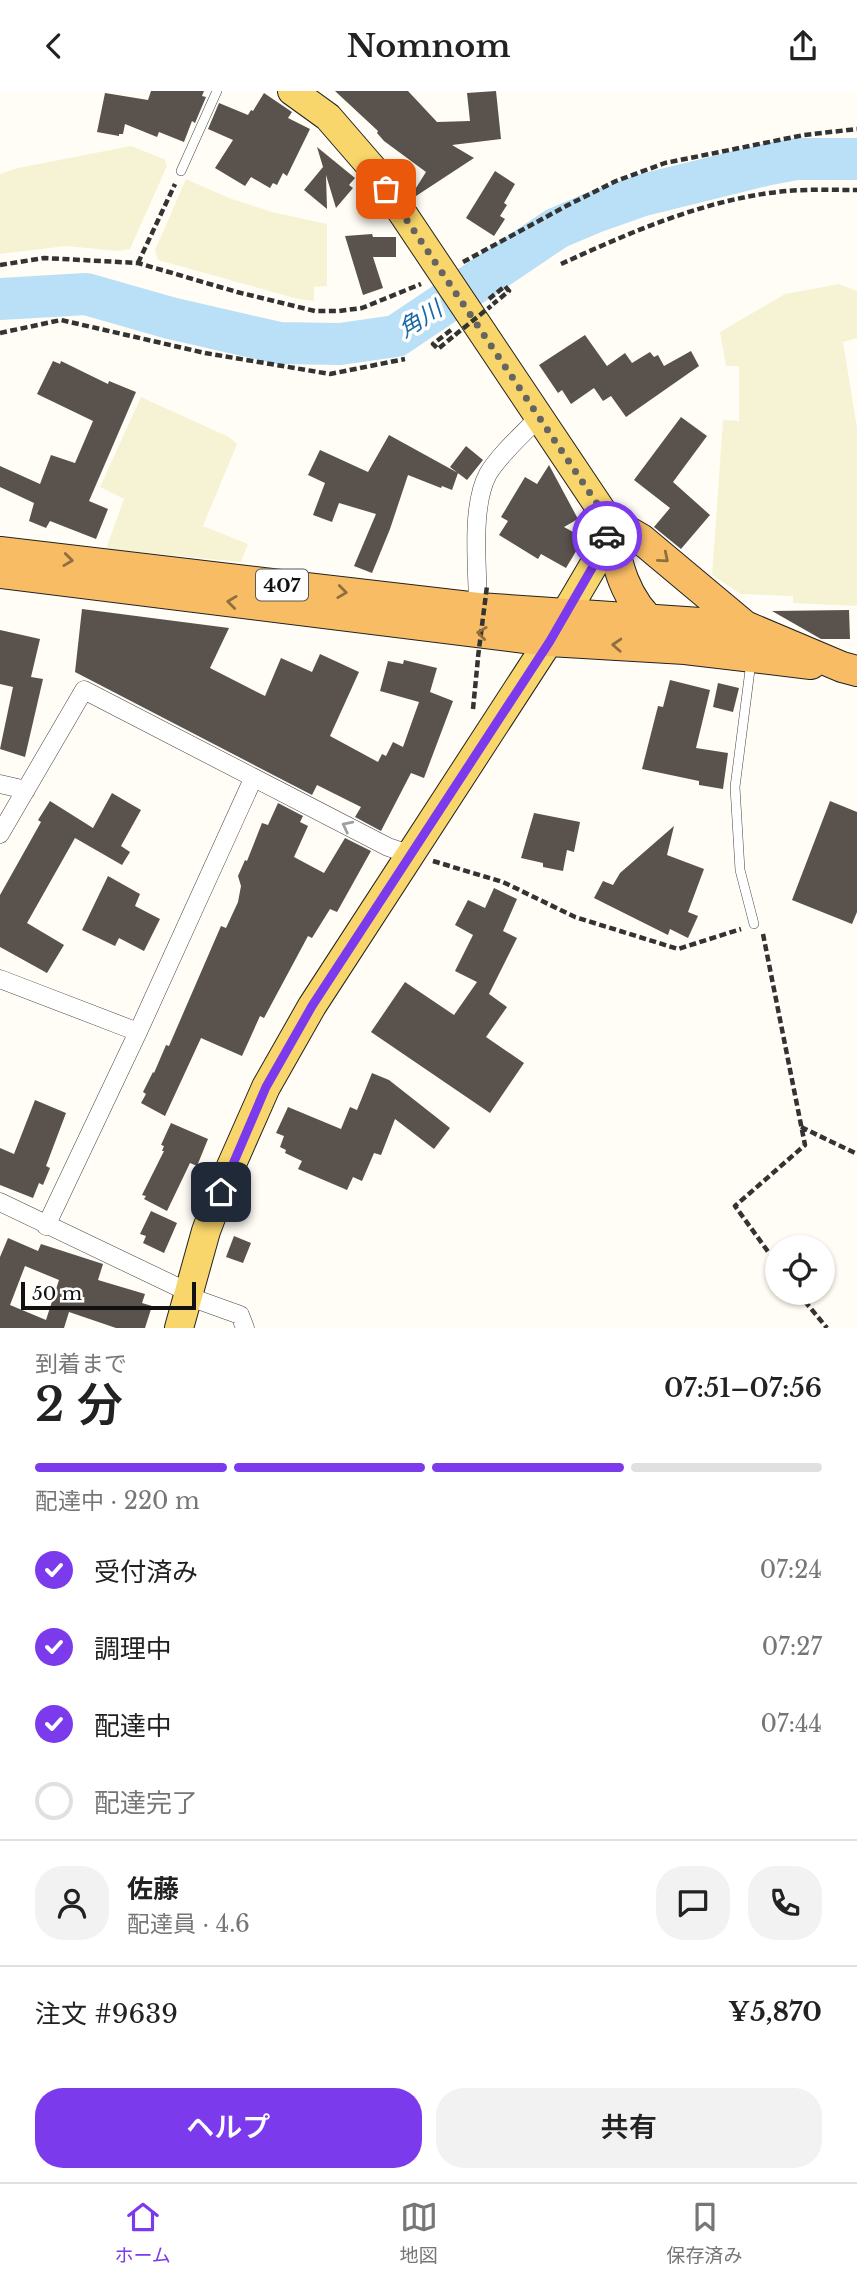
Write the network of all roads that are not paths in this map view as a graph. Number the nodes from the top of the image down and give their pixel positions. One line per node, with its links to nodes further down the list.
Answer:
1 (217, 91): 3 (lane)
2 (292, 91): 4 (main road)
3 (181, 171)
4 (538, 417): 5 (main road); 8 (street)
5 (608, 520): 9 (main road); 10 (highway); 11 (highway, one-way to 11)
6 (0, 552): 8 (highway, 407, one-way to 8)
7 (0, 573): 12 (highway, 407, one-way to 7)
8 (482, 597): 9 (highway, 407)
9 (564, 615): 10 (highway, 407); 12 (main road)
10 (646, 618): 11 (highway, 407); 13 (highway)
11 (745, 626): 15 (highway, 407)
12 (550, 641): 13 (highway, 407, one-way to 12); 20 (main road)
13 (685, 649): 14 (highway, 407)
14 (752, 657): 15 (highway, 407); 21 (lane)
15 (850, 669)
16 (253, 779): 18 (street); 20 (street, one-way to 16); 23 (street)
17 (0, 784): 18 (street)
18 (26, 790): 19 (street)
19 (0, 834)
20 (410, 854): 26 (main road)
21 (754, 924)
22 (0, 979): 23 (street)
23 (138, 1032): 25 (street)
24 (0, 1202): 25 (street)
25 (46, 1226): 26 (street)
26 (187, 1294): 27 (main road); 28 (street)
27 (179, 1328)
28 (245, 1328)

